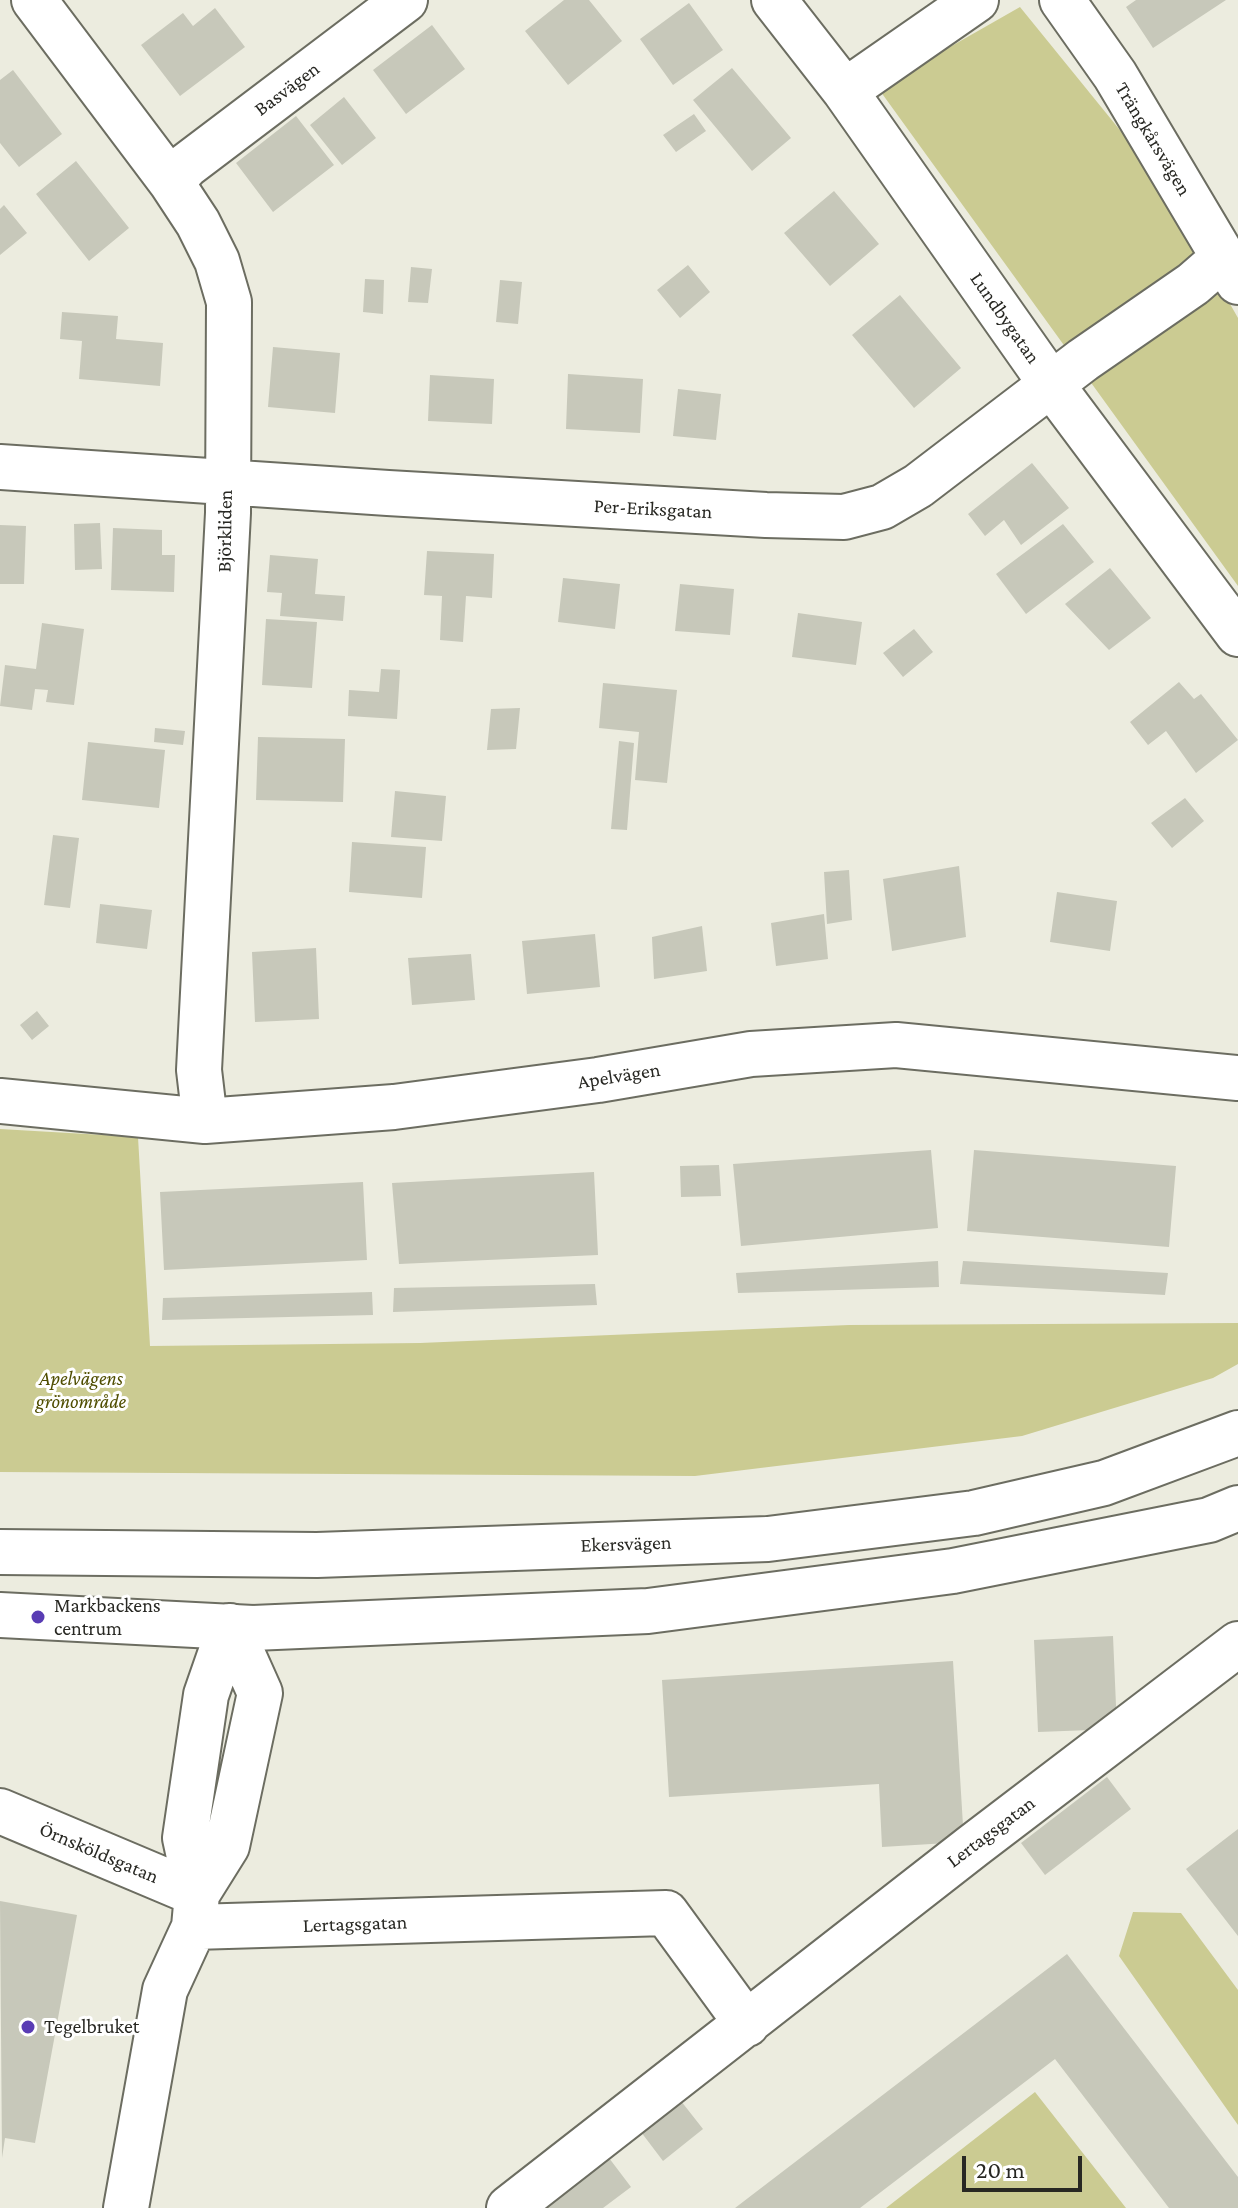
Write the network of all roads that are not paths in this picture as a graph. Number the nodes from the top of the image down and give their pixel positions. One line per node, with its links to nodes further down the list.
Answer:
1 (34, 0): 7 (street, Björkliden)
2 (405, 0): 7 (street, Basvägen)
3 (774, 0): 6 (street, Lundbygatan)
4 (976, 0): 6 (street)
5 (1062, 0): 8 (street, Trängkårsvägen)
6 (845, 91): 9 (street, Lundbygatan)
7 (171, 182): 11 (street, Björkliden)
8 (1231, 269): 9 (street, Per-Eriksgatan)
9 (1051, 384): 11 (street, Per-Eriksgatan); 12 (street, Lundbygatan)
10 (0, 467): 11 (street, Per-Eriksgatan)
11 (226, 482): 15 (street, Björkliden)
12 (1238, 634)
13 (1238, 1078): 15 (street, Apelvägen)
14 (0, 1101): 15 (street, Apelvägen)
15 (205, 1121)
16 (1238, 1433): 19 (street, Ekersvägen)
17 (1238, 1508): 21 (street)
18 (0, 1552): 19 (street, Ekersvägen)
19 (236, 1556): 21 (street)
20 (0, 1615): 21 (street)
21 (230, 1626): 24 (street)
22 (1238, 1644): 25 (street, Lertagsgatan)
23 (0, 1811): 24 (street, Örnsköldsgatan)
24 (196, 1911): 25 (street, Lertagsgatan); 26 (street)
25 (747, 2024): 27 (street, Lertagsgatan)
26 (126, 2208)
27 (509, 2208)

